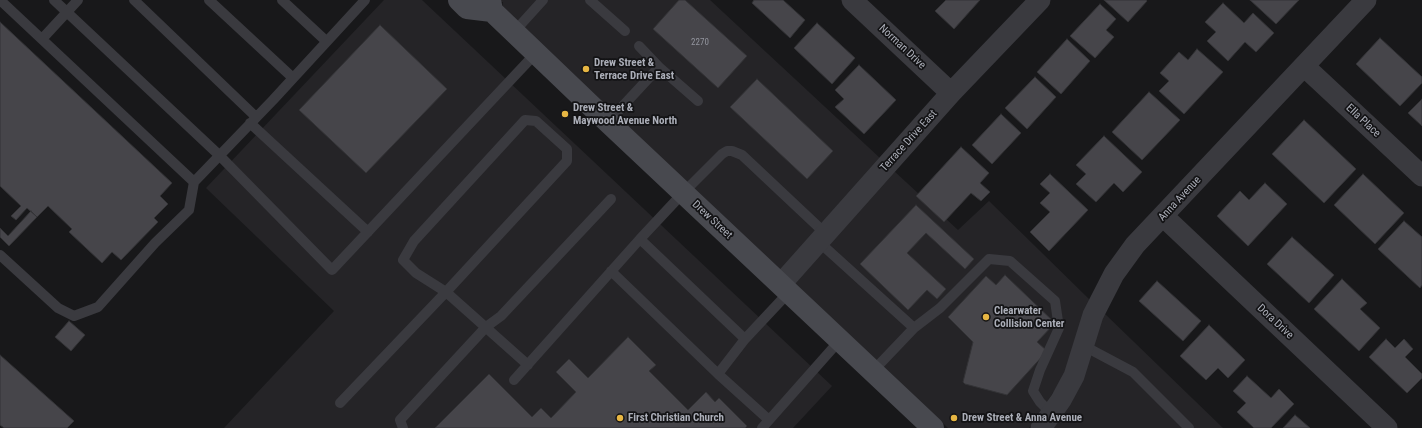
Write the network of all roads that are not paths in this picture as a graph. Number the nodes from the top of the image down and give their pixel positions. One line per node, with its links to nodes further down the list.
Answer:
1 (0, 0): 18 (lane)
2 (54, 0): 15 (lane)
3 (78, 0): 15 (lane)
4 (134, 0): 27 (lane)
5 (209, 0): 24 (lane)
6 (282, 0): 19 (lane)
7 (365, 0): 19 (lane)
8 (458, 0): 14 (main road, Drew Street)
9 (543, 0): 17 (lane)
10 (590, 0): 16 (lane)
11 (852, 0): 25 (street, Norman Drive)
12 (1040, 0): 25 (street, Terrace Drive East)
13 (1366, 0): 22 (street, Anna Avenue)
14 (491, 5): 17 (main road, Drew Street)
15 (67, 12): 18 (lane); 29 (lane)
16 (625, 31)
17 (514, 32): 21 (main road, Drew Street)
18 (42, 39): 31 (lane)
19 (326, 41): 24 (lane)
20 (639, 46): 23 (lane)
21 (536, 53): 28 (main road, Drew Street); 35 (lane)
22 (1304, 66): 30 (street, Ella Place); 34 (street, Anna Avenue)
23 (659, 67): 26 (lane); 28 (lane)
24 (292, 78): 27 (lane)
25 (951, 93): 36 (street, Terrace Drive East)
26 (698, 101)
27 (253, 120): 29 (lane); 35 (lane)
28 (608, 122): 32 (main road, Drew Street)
29 (219, 155): 31 (lane); 35 (lane)
30 (1422, 176)
31 (194, 182): 38 (lane)
32 (683, 193): 36 (lane); 37 (lane); 40 (main road, Drew Street)
33 (611, 199): 42 (lane)
34 (1163, 216): 46 (street, Anna Avenue); 57 (street, Dora Drive)
35 (368, 232)
36 (823, 238): 40 (street, Terrace Drive East); 43 (lane)
37 (640, 239): 39 (lane); 44 (lane)
38 (0, 255)
39 (611, 271): 47 (lane); 49 (lane)
40 (785, 288): 44 (lane); 45 (main road, Drew Street)
41 (446, 292): 41 (lane); 42 (lane); 51 (lane)
42 (486, 327): 47 (lane); 54 (lane)
43 (914, 328): 48 (lane); 52 (lane)
44 (745, 339): 49 (lane)
45 (840, 340): 48 (main road, Drew Street); 53 (lane)
46 (1084, 346): 52 (street, Anna Avenue); 56 (lane)
47 (528, 365): 50 (lane)
48 (873, 371): 55 (main road, Drew Street)
49 (718, 374): 53 (lane)
50 (514, 380)
51 (340, 403)
52 (1046, 421)
53 (765, 424)
54 (403, 428)
55 (933, 428)
56 (1189, 428)
57 (1387, 428)

